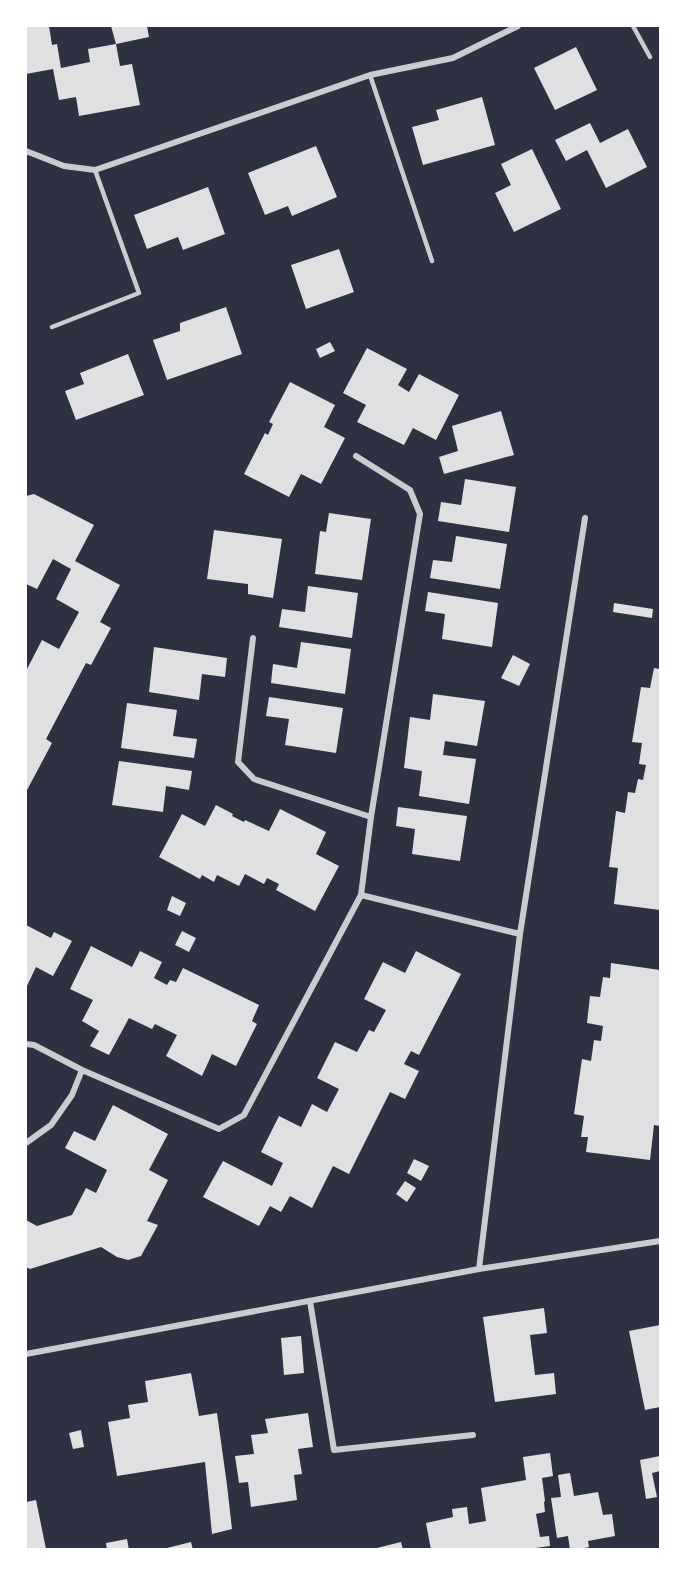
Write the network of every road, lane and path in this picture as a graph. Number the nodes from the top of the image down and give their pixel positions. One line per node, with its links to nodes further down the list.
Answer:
1 (518, 26): 4 (street)
2 (633, 26): 3 (lane)
3 (650, 57)
4 (370, 75): 6 (street); 7 (lane)
5 (26, 151): 6 (street)
6 (95, 170): 8 (lane)
7 (432, 261)
8 (52, 327)
9 (356, 456): 12 (street)
10 (585, 519): 14 (street)
11 (253, 638): 12 (street)
12 (370, 817): 13 (street)
13 (361, 895): 14 (street); 16 (street)
14 (520, 934): 19 (street)
15 (26, 1044): 16 (street)
16 (82, 1070): 17 (street)
17 (26, 1143)
18 (660, 1241): 19 (street)
19 (478, 1269): 20 (street)
20 (310, 1301): 21 (street); 22 (street)
21 (26, 1354)
22 (473, 1435)

